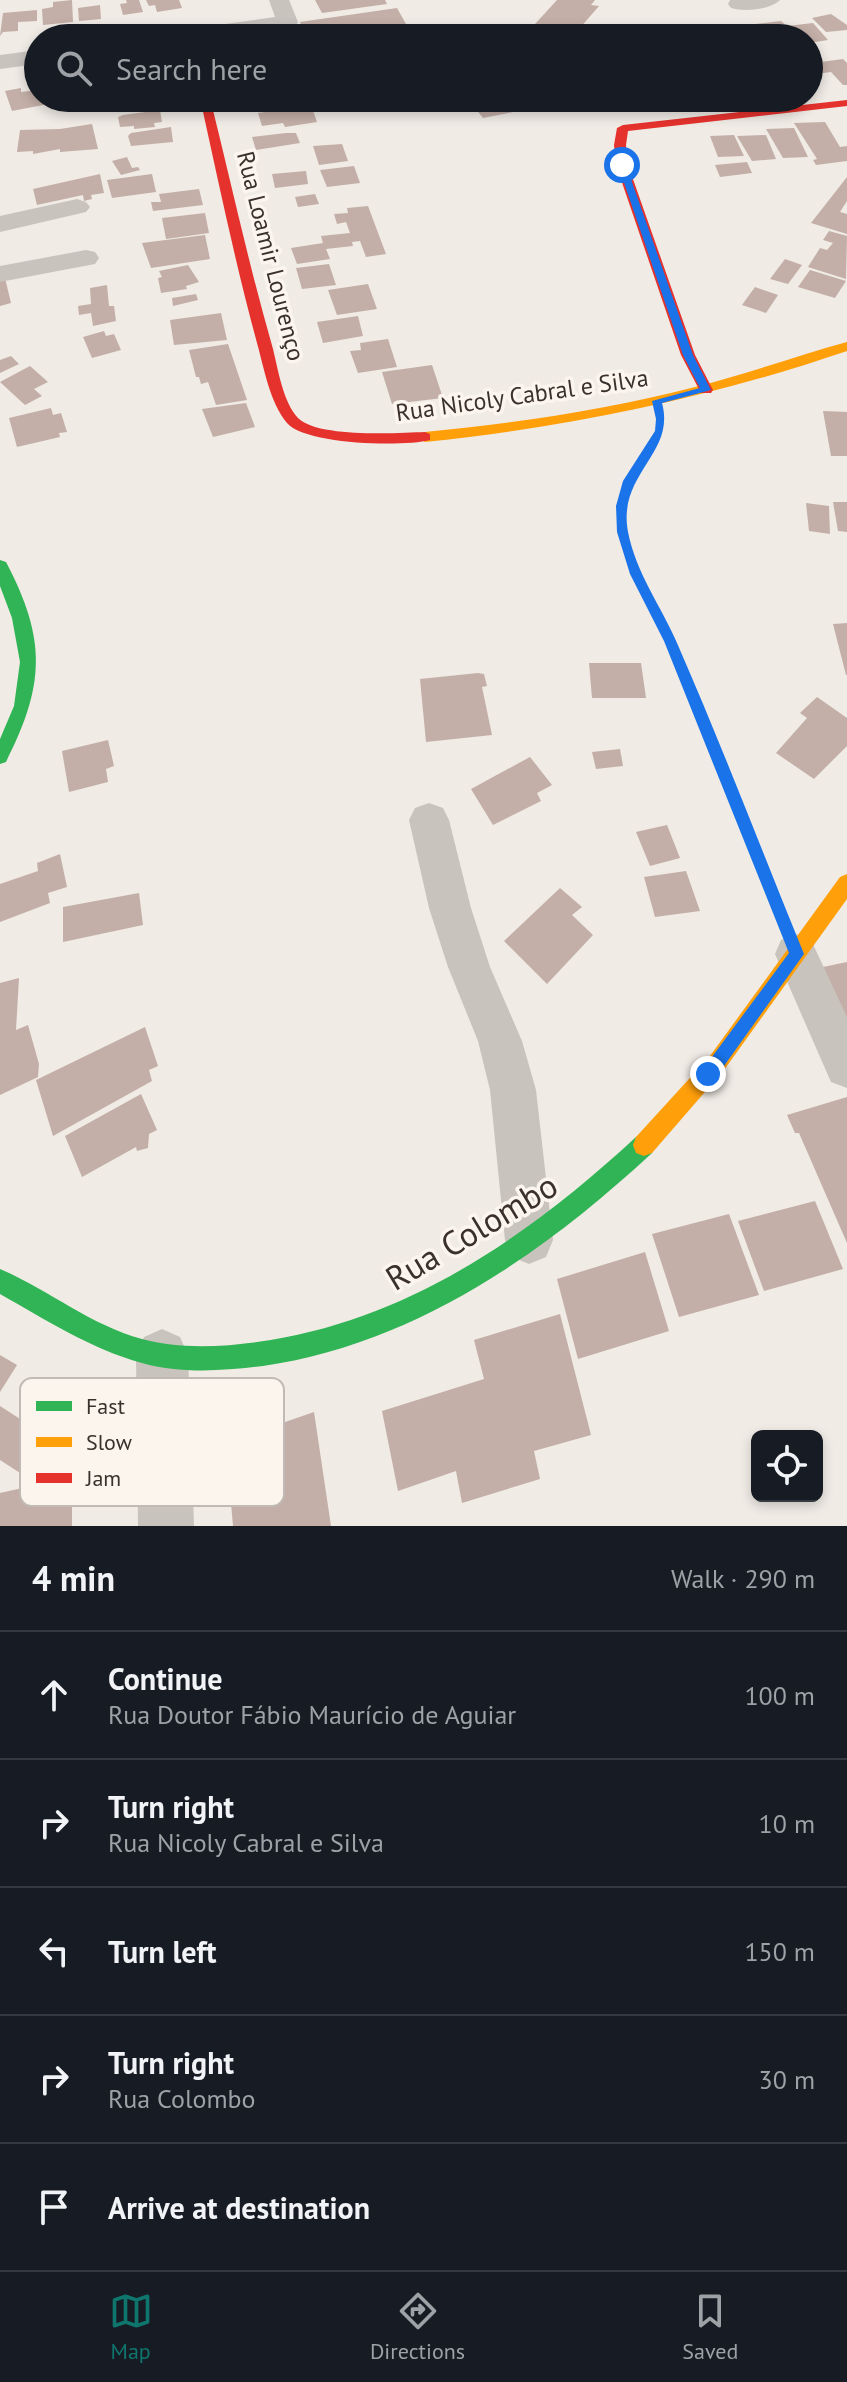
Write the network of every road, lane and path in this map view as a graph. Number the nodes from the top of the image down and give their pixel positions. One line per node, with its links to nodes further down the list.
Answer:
1 (279, 0): 4 (street)
2 (770, 0): 3 (street)
3 (738, 4)
4 (273, 24)
5 (24, 59): 6 (street)
6 (0, 62)
7 (847, 103): 8 (street)
8 (823, 106)
9 (208, 112): 18 (street, Rua Loamir Lourenço)
10 (766, 112): 16 (street)
11 (77, 207): 12 (street)
12 (0, 224)
13 (86, 258): 14 (street)
14 (0, 274)
15 (847, 346): 16 (street, Rua Nicoly Cabral e Silva)
16 (706, 390): 17 (street, Rua Nicoly Cabral e Silva)
17 (657, 401): 18 (street, Rua Nicoly Cabral e Silva); 23 (path)
18 (295, 424)
19 (0, 566): 20 (street)
20 (0, 757)
21 (429, 820): 25 (street)
22 (847, 883): 23 (street, Rua Colombo)
23 (796, 954): 24 (street); 25 (street, Rua Colombo)
24 (847, 1066)
25 (529, 1240): 27 (street, Rua Colombo)
26 (0, 1281): 27 (street, Rua Colombo)
27 (162, 1355): 28 (street)
28 (163, 1378)
29 (166, 1506): 30 (street)
30 (166, 1526)

